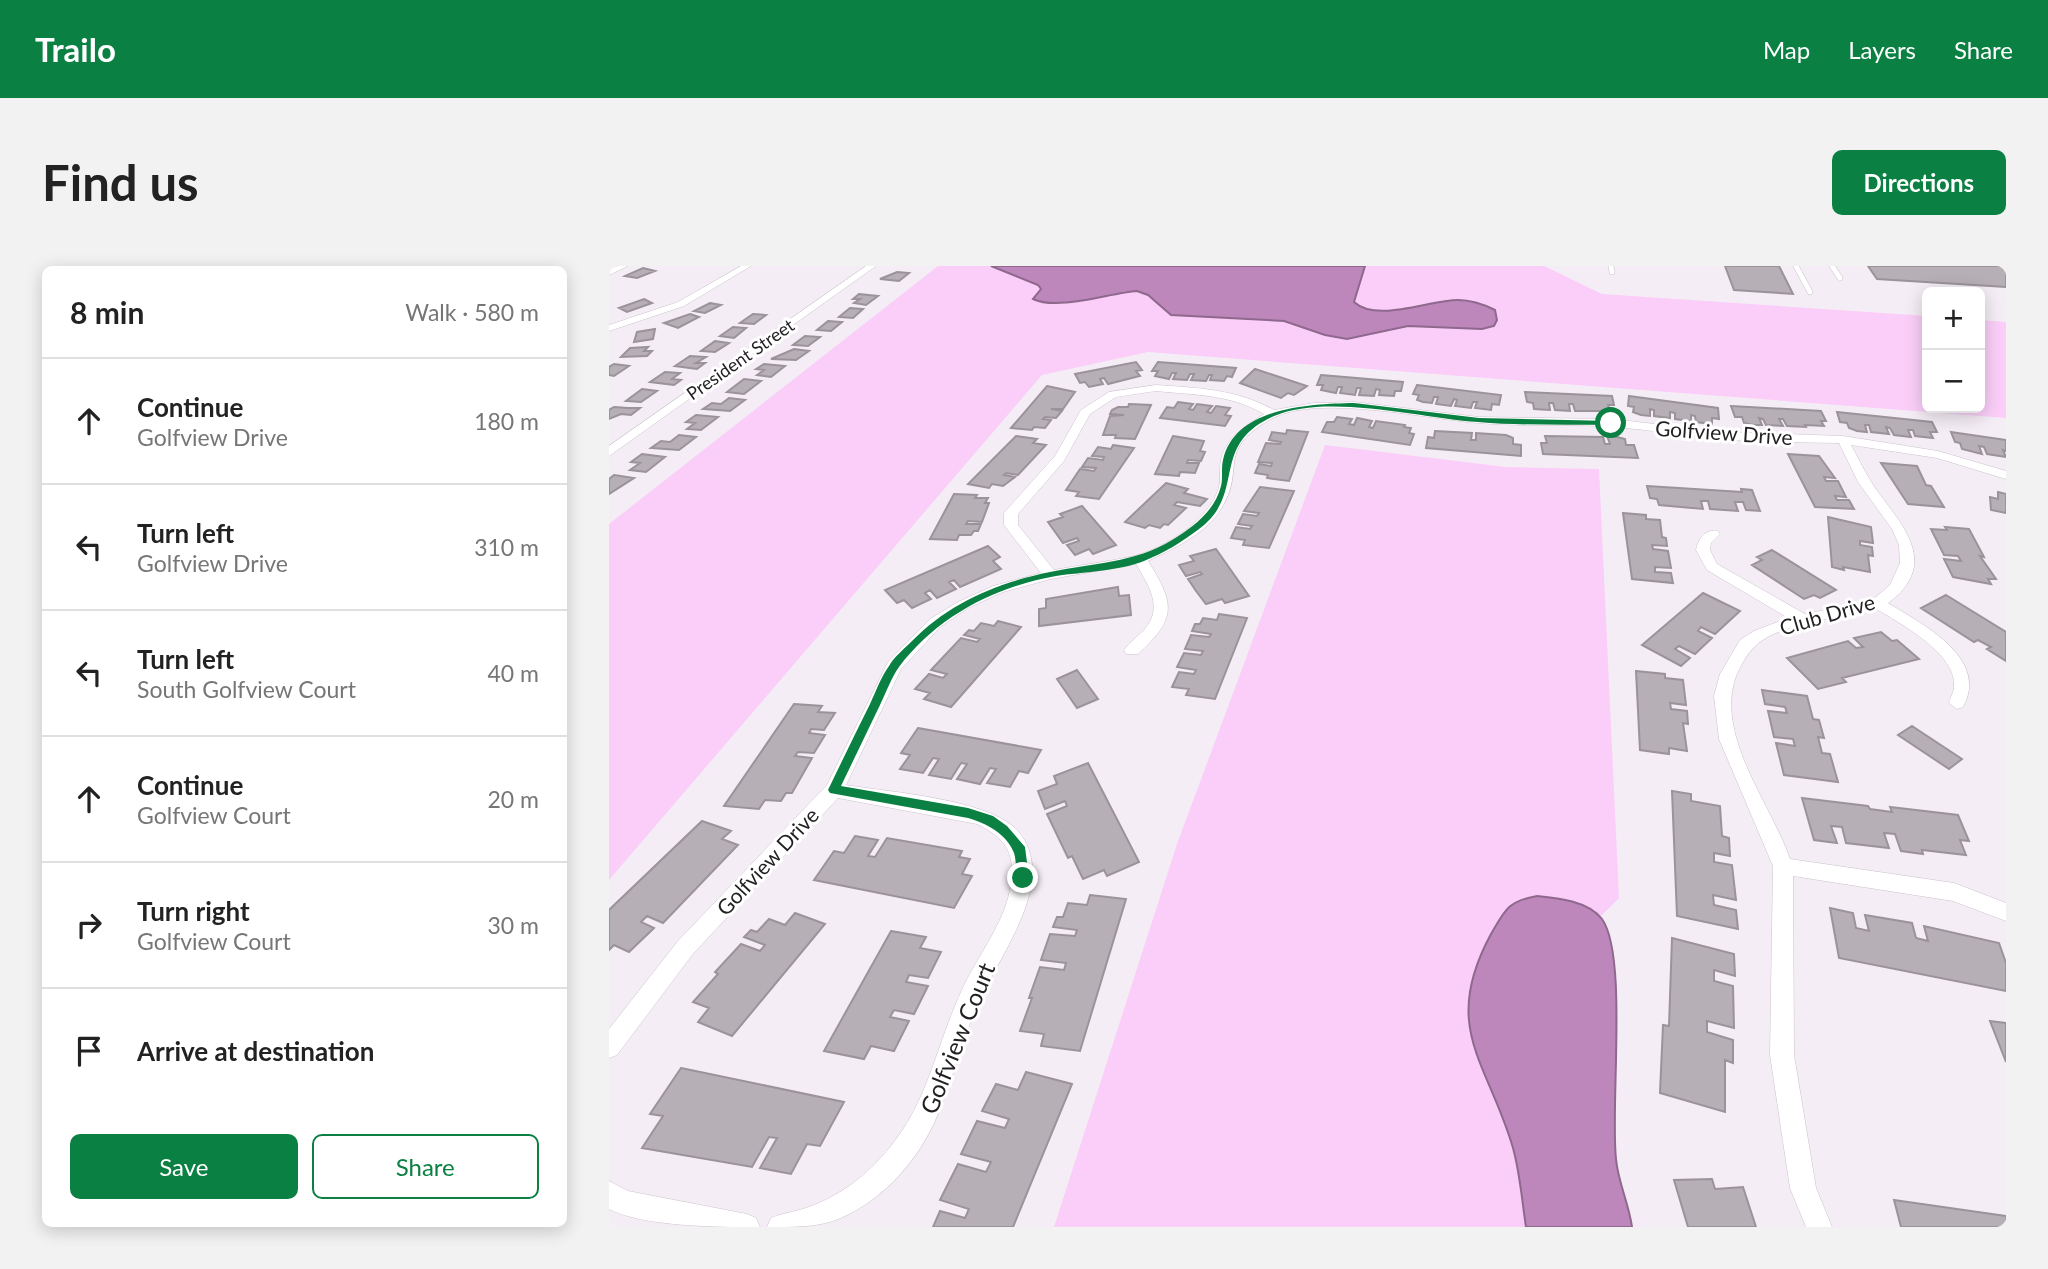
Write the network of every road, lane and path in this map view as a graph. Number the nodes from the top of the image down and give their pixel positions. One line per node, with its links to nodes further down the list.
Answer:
1 (624, 266): 6 (street)
2 (747, 266): 9 (street)
3 (872, 266): 12 (street, President Street)
4 (1796, 266): 8 (lane)
5 (1832, 266): 7 (lane)
6 (609, 272)
7 (1840, 278)
8 (1810, 292)
9 (609, 328)
10 (1272, 414): 11 (street, Golfview Drive); 15 (street, Golfview Drive); 16 (street)
11 (1843, 440): 13 (street, Golfview Drive); 17 (street, Club Drive)
12 (609, 453)
13 (2006, 475)
14 (1713, 534): 18 (street)
15 (1140, 559): 16 (street, Golfview Drive); 19 (street)
16 (1049, 575): 21 (street, Golfview Drive)
17 (1877, 603): 18 (street, Club Drive); 20 (street)
18 (1802, 619): 22 (street, Club Drive)
19 (1132, 650)
20 (1957, 703)
21 (834, 790): 24 (street, Golfview Drive); 27 (street, Golfview Court)
22 (1783, 866): 23 (street); 28 (street, Club Drive)
23 (2006, 912)
24 (609, 1047)
25 (609, 1194): 26 (street)
26 (747, 1227)
27 (780, 1227)
28 (1819, 1227)

